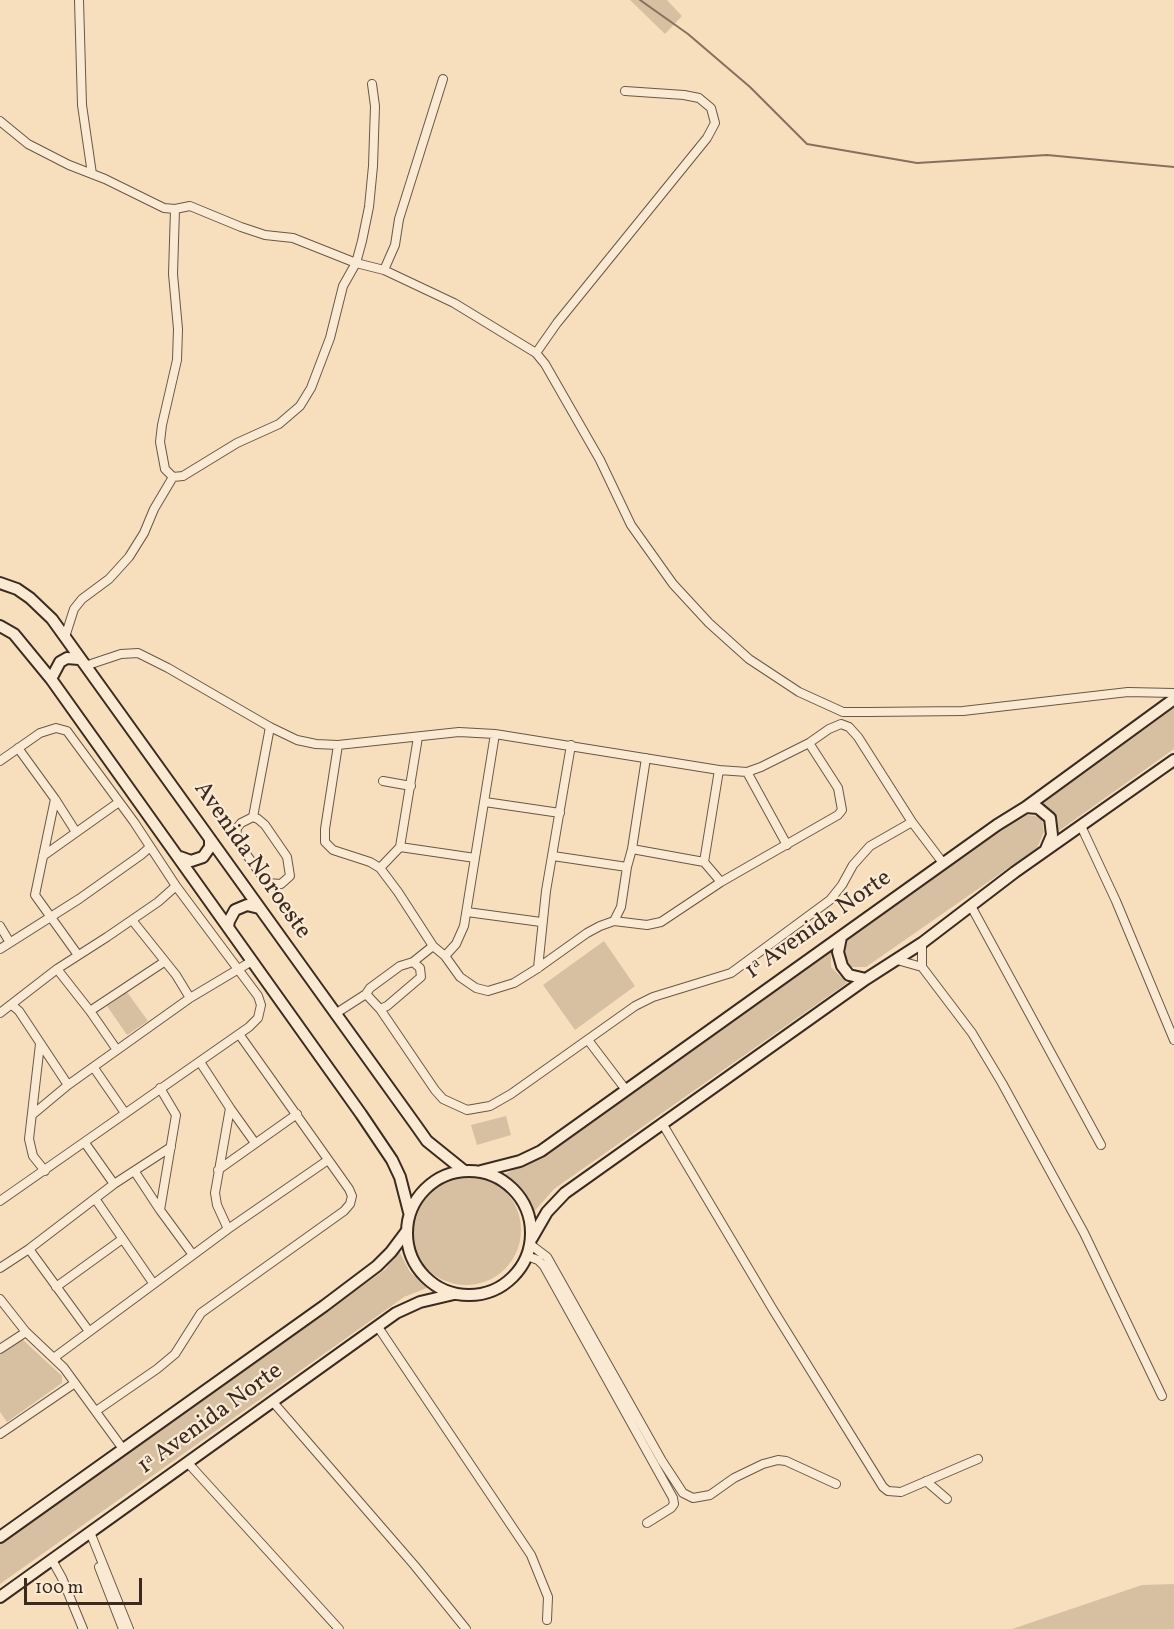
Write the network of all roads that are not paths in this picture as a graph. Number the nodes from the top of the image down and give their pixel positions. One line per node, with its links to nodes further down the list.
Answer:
1 (79, 0): 6 (street)
2 (443, 79): 9 (street)
3 (372, 84): 8 (street)
4 (626, 91): 10 (street)
5 (0, 121): 6 (street)
6 (92, 174): 7 (street)
7 (176, 209): 8 (street); 11 (street)
8 (356, 263): 9 (street); 11 (street)
9 (384, 270): 10 (street)
10 (536, 353): 19 (street)
11 (173, 477): 14 (street)
12 (0, 583): 14 (main road, Avenida Noroeste)
13 (0, 626): 16 (main road)
14 (65, 637): 15 (main road, Avenida Noroeste)
15 (82, 662): 16 (main road); 21 (street); 44 (main road, Avenida Noroeste)
16 (51, 679): 52 (main road)
17 (1174, 693): 19 (street)
18 (1174, 699): 38 (main road, 1ᵃ Avenida Norte)
19 (843, 712): 20 (street)
20 (841, 724): 24 (street); 41 (street)
21 (270, 728): 25 (street); 40 (street)
22 (495, 734): 23 (street); 26 (street); 37 (street)
23 (418, 737): 25 (street); 34 (street)
24 (809, 743): 32 (street); 45 (street)
25 (338, 745): 57 (street)
26 (571, 745): 28 (street); 39 (street)
27 (18, 748): 30 (street); 35 (street); 36 (street)
28 (646, 758): 31 (street); 48 (street)
29 (1174, 760): 42 (main road)
30 (0, 761)
31 (719, 770): 32 (street); 54 (street)
32 (747, 772): 45 (street)
33 (383, 781): 34 (street)
34 (411, 786): 46 (street)
35 (56, 799): 43 (street); 50 (street)
36 (118, 802): 43 (street); 47 (street)
37 (485, 802): 39 (street); 53 (street)
38 (1026, 807): 49 (main road); 55 (main road, 1ᵃ Avenida Norte)
39 (560, 813): 51 (street)
40 (252, 817): 40 (street)
41 (912, 822): 55 (street); 93 (street)
42 (1082, 826): 49 (main road); 94 (street)
43 (76, 832): 50 (street)
44 (210, 840): 52 (main road); 61 (main road, Avenida Noroeste)
45 (787, 845): 58 (street)
46 (399, 846): 53 (street); 57 (street)
47 (150, 847): 59 (street); 63 (street)
48 (632, 849): 54 (street); 56 (street)
49 (1046, 850): 60 (main road)
50 (43, 856): 63 (street)
51 (553, 856): 56 (street); 66 (street)
52 (179, 857): 68 (main road)
53 (476, 858): 62 (street)
54 (704, 862): 58 (street)
55 (943, 863): 69 (main road, 1ᵃ Avenida Norte)
56 (627, 867): 65 (street)
57 (380, 868): 72 (street)
58 (721, 882): 65 (street)
59 (176, 886): 64 (street); 83 (street)
60 (971, 906): 71 (main road); 109 (street)
61 (259, 908): 68 (main road); 91 (main road, Avenida Noroeste)
62 (467, 912): 66 (street); 75 (street)
63 (51, 917): 70 (street); 74 (street)
64 (132, 920): 74 (street); 78 (street)
65 (614, 921): 81 (street)
66 (541, 922): 81 (street)
67 (0, 926): 70 (street)
68 (228, 927): 76 (main road)
69 (841, 937): 84 (main road); 101 (main road, 1ᵃ Avenida Norte)
70 (9, 941): 73 (street)
71 (922, 943): 77 (main road); 80 (street)
72 (433, 946): 75 (street); 79 (street)
73 (0, 949)
74 (78, 955): 82 (street)
75 (445, 956): 81 (street)
76 (252, 960): 83 (street); 122 (main road)
77 (897, 960): 80 (street); 84 (main road)
78 (164, 962): 86 (street); 89 (street)
79 (413, 962): 85 (street); 88 (street)
80 (922, 967): 140 (street)
81 (538, 968)
82 (57, 969): 87 (street); 89 (street)
83 (238, 970): 86 (street); 92 (street)
84 (866, 979): 106 (main road)
85 (366, 994): 88 (street); 91 (street)
86 (190, 998): 96 (street)
87 (12, 1005): 90 (street); 95 (street)
88 (380, 1009): 93 (street)
89 (90, 1011): 96 (street)
90 (0, 1013)
91 (335, 1014): 113 (main road, Avenida Noroeste)
92 (239, 1034): 97 (street); 104 (street)
93 (588, 1040): 101 (street)
94 (1174, 1040)
95 (39, 1044): 99 (street); 105 (street)
96 (117, 1050): 98 (street)
97 (200, 1062): 100 (street); 102 (street)
98 (94, 1068): 99 (street); 103 (street)
99 (68, 1085): 105 (street)
100 (160, 1088): 103 (street); 110 (street)
101 (626, 1090): 115 (main road, 1ᵃ Avenida Norte)
102 (230, 1108): 108 (street); 112 (street)
103 (125, 1113): 107 (street)
104 (297, 1114): 108 (street); 111 (street)
105 (32, 1115): 114 (street)
106 (662, 1124): 126 (main road); 147 (street)
107 (85, 1143): 114 (street); 117 (street)
108 (255, 1143): 112 (street)
109 (1101, 1145)
110 (171, 1147): 116 (street); 121 (street)
111 (328, 1160): 123 (street); 142 (street)
112 (218, 1170): 123 (street)
113 (464, 1170): 115 (main road); 122 (main road)
114 (45, 1171): 119 (street)
115 (481, 1171): 126 (main road)
116 (135, 1172): 117 (street); 121 (street)
117 (114, 1184): 120 (street)
118 (0, 1188): 119 (street)
119 (3, 1199)
120 (96, 1200): 125 (street); 127 (street)
121 (160, 1210): 128 (street)
122 (409, 1212): 124 (main road)
123 (228, 1229): 128 (street)
124 (406, 1232): 132 (main road); 144 (main road, 1ᵃ Avenida Norte)
125 (121, 1240): 130 (street); 131 (street)
126 (530, 1246): 132 (main road); 148 (street); 150 (street)
127 (29, 1249): 129 (street); 131 (street)
128 (193, 1255): 130 (street)
129 (0, 1268)
130 (153, 1283): 135 (street)
131 (56, 1287): 135 (street)
132 (454, 1294): 134 (main road, 1ᵃ Avenida Norte)
133 (0, 1299): 136 (street)
134 (378, 1326): 141 (main road, 1ᵃ Avenida Norte); 155 (street)
135 (88, 1330): 138 (street)
136 (26, 1332): 137 (street); 138 (street)
137 (0, 1349)
138 (55, 1357): 139 (street)
139 (75, 1383): 142 (street); 143 (street)
140 (1162, 1396)
141 (273, 1402): 146 (main road, 1ᵃ Avenida Norte); 160 (street)
142 (96, 1411): 144 (street)
143 (0, 1434)
144 (123, 1449): 152 (main road, 1ᵃ Avenida Norte)
145 (978, 1459): 147 (street)
146 (188, 1463): 151 (main road, 1ᵃ Avenida Norte); 159 (street)
147 (926, 1481): 149 (street)
148 (836, 1484)
149 (947, 1499)
150 (647, 1523)
151 (89, 1533): 153 (main road, 1ᵃ Avenida Norte); 157 (street); 158 (street)
152 (0, 1537)
153 (52, 1560): 154 (main road, 1ᵃ Avenida Norte); 156 (street)
154 (0, 1597)
155 (548, 1620)
156 (83, 1629)
157 (123, 1629)
158 (129, 1629)
159 (339, 1629)
160 (466, 1629)

